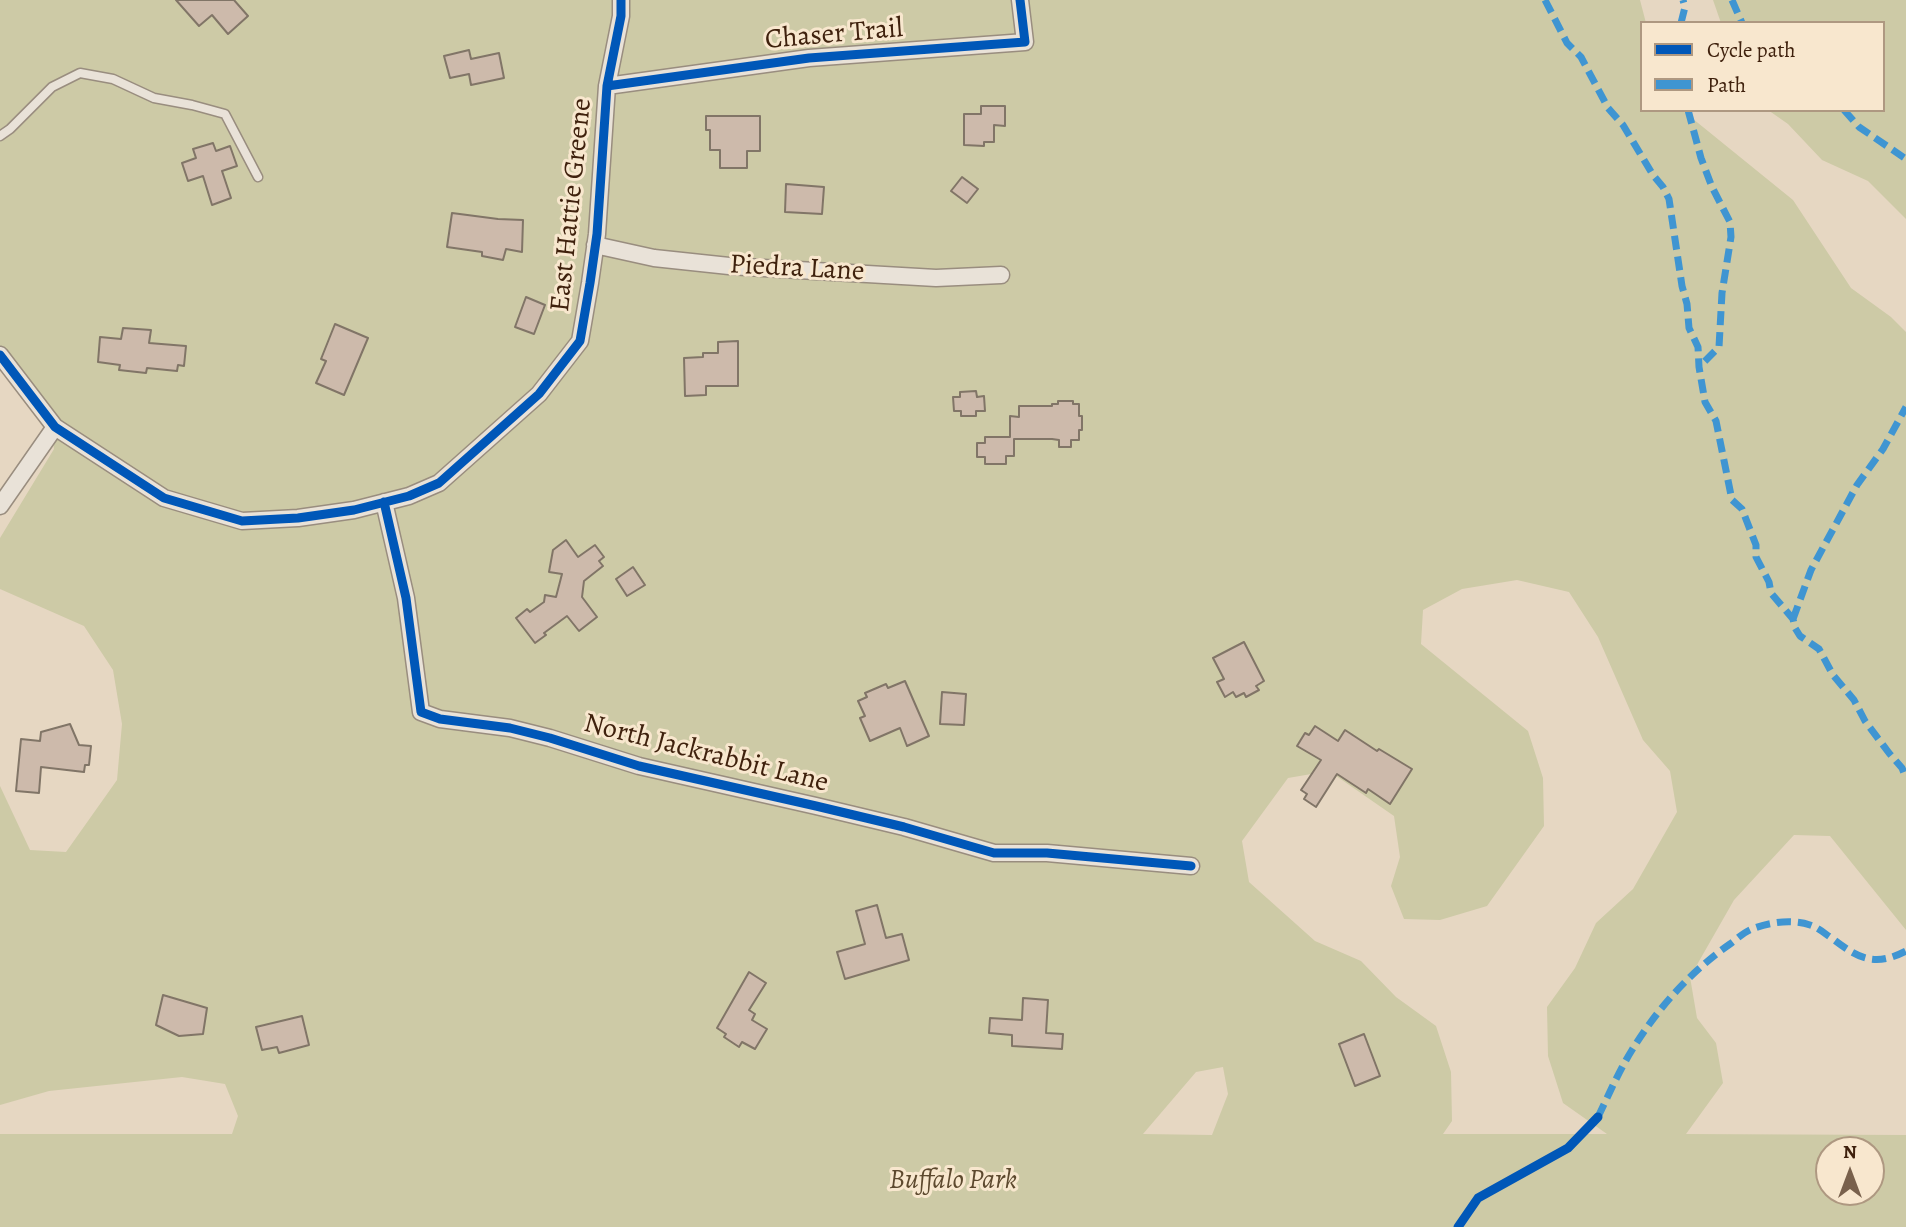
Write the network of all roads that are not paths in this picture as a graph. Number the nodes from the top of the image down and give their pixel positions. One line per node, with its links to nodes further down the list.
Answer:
1 (621, 0): 3 (street, East Hattie Greene)
2 (1020, 0): 3 (street, Chaser Trail)
3 (607, 86): 6 (street, East Hattie Greene)
4 (0, 136): 5 (lane)
5 (258, 177)
6 (595, 245): 7 (street, Piedra Lane); 10 (street, East Hattie Greene)
7 (1001, 275)
8 (0, 355): 9 (street, East Hattie Greene)
9 (55, 427): 10 (street, East Hattie Greene); 11 (street)
10 (384, 502): 12 (street, North Jackrabbit Lane)
11 (0, 506)
12 (1191, 866)

